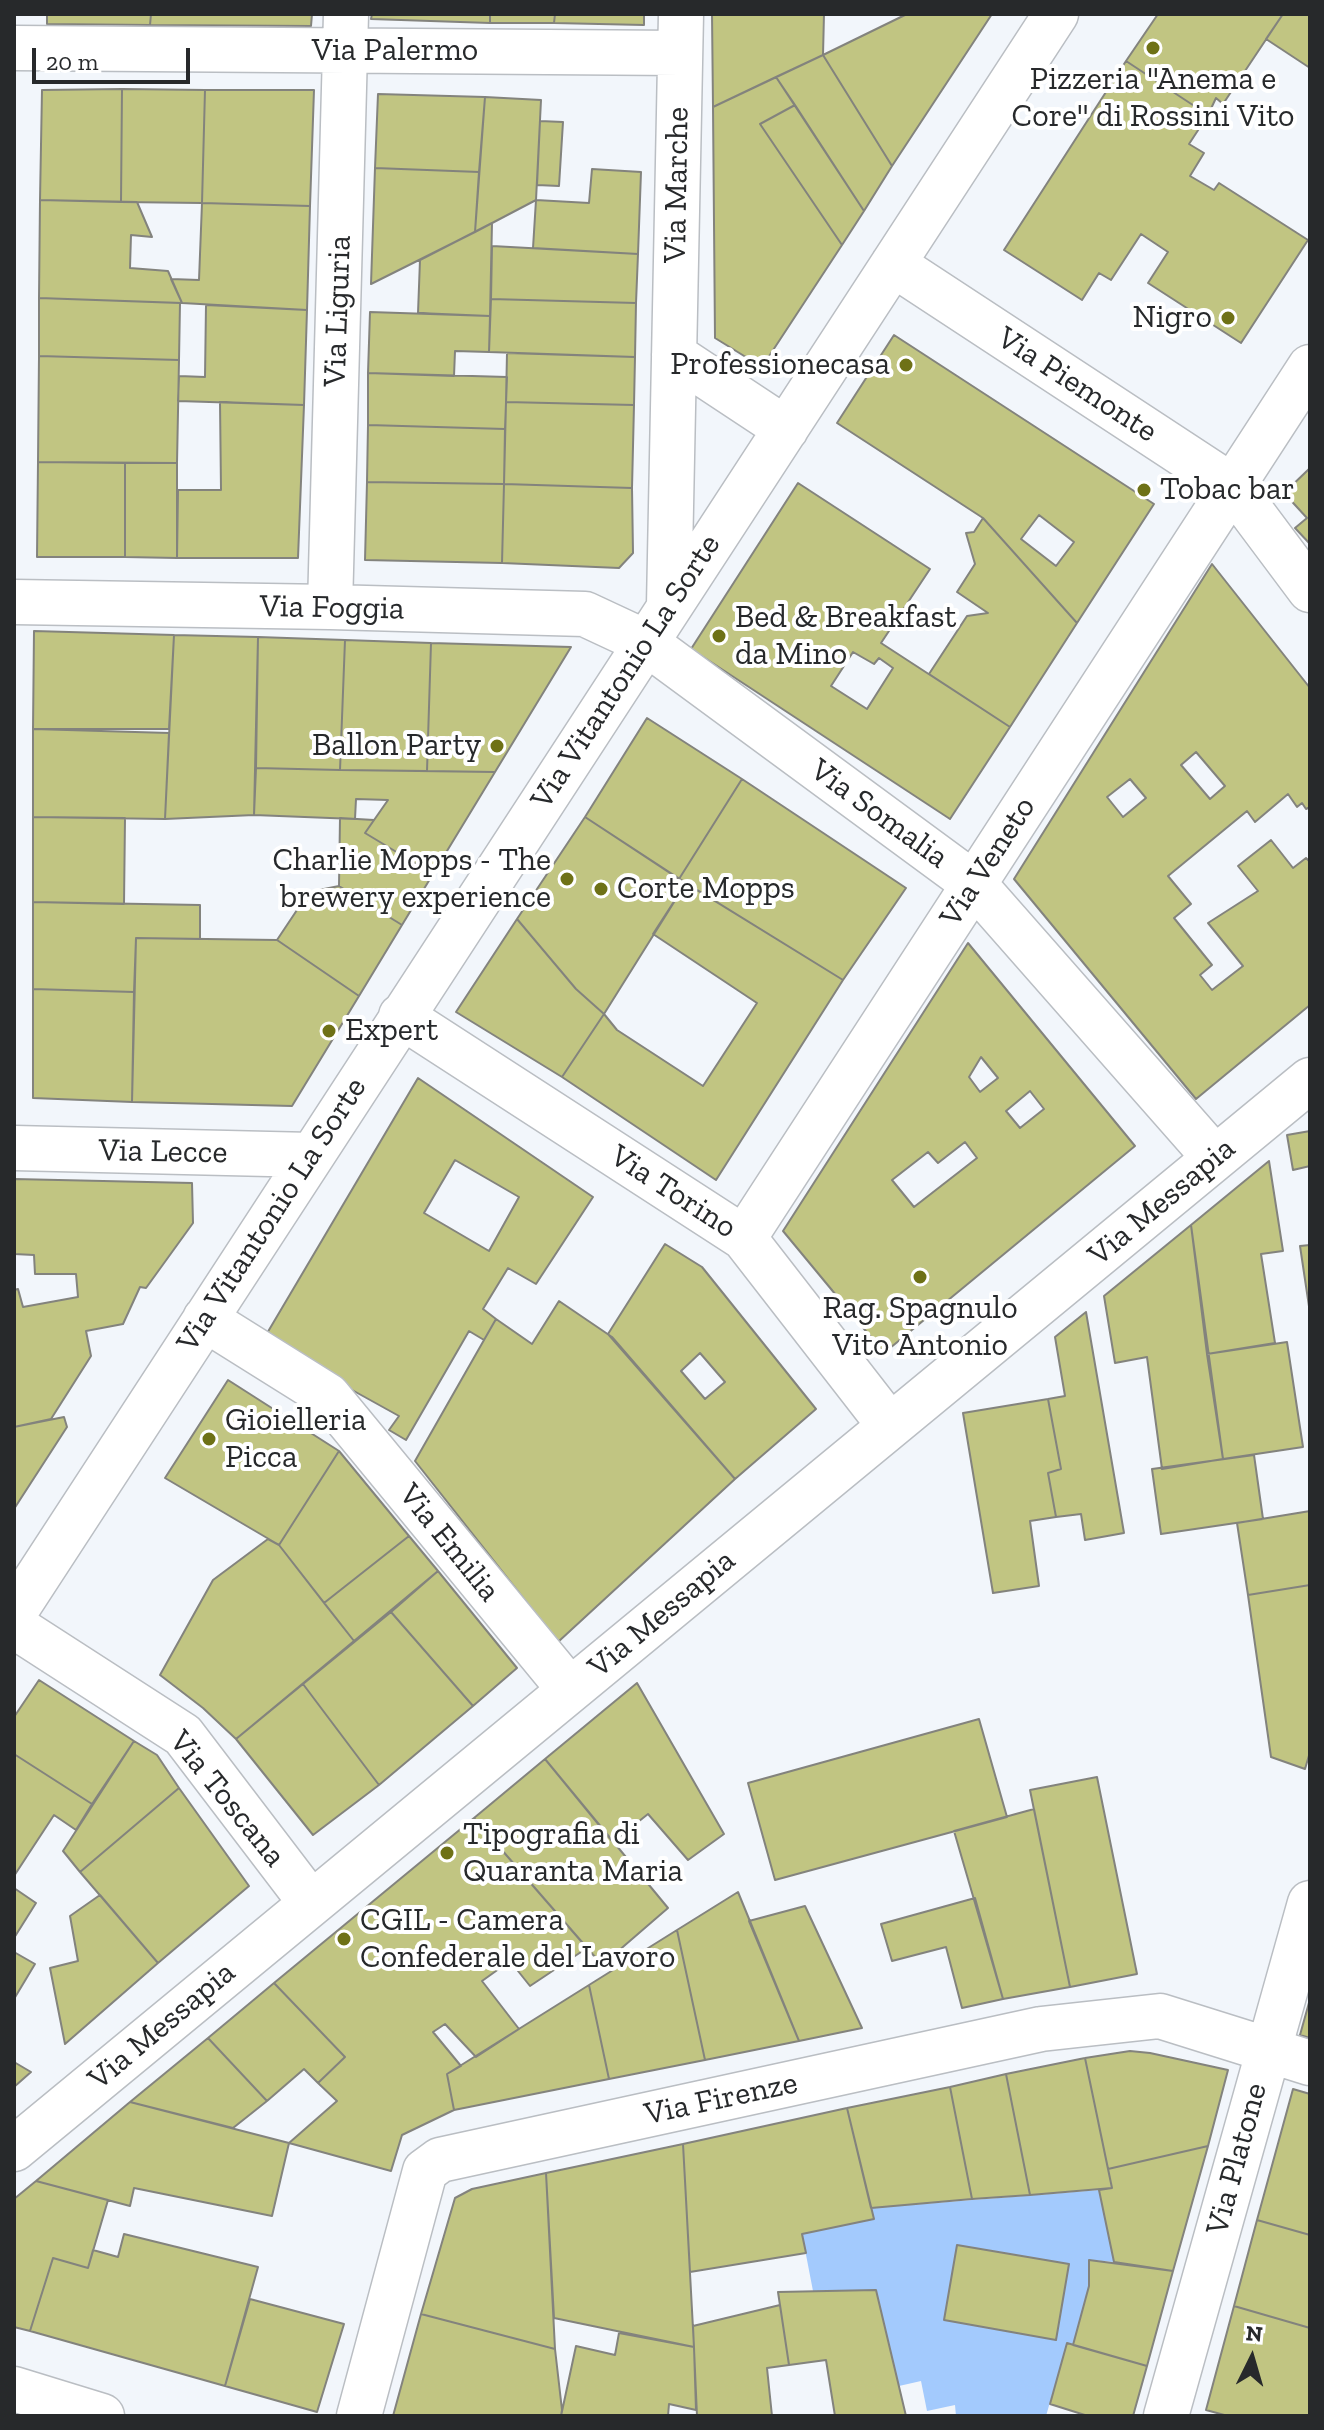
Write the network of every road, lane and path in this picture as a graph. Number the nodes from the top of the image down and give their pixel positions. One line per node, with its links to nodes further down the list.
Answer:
1 (1056, 14): 5 (street, Via Vitantonio La Sorte)
2 (346, 32): 3 (street, Via Palermo); 4 (street, Via Palermo); 13 (street, Via Liguria)
3 (680, 33): 6 (street, Via Marche)
4 (14, 48)
5 (893, 264): 8 (street, Via Vitantonio La Sorte); 9 (street, Via Piemonte)
6 (674, 355): 8 (street); 12 (street, Via Marche)
7 (1310, 367): 9 (street, Via Veneto)
8 (786, 429): 12 (street, Via Vitantonio La Sorte)
9 (1233, 487): 10 (street, Via Piemonte); 15 (street, Via Veneto)
10 (1310, 590)
11 (14, 602): 13 (street, Via Foggia)
12 (669, 605): 14 (street, Via Vitantonio La Sorte)
13 (330, 607): 14 (street, Via Foggia)
14 (645, 642): 15 (street, Via Somalia); 16 (street, Via Vitantonio La Sorte)
15 (974, 884): 20 (street, Via Somalia); 21 (street, Via Veneto)
16 (401, 1016): 19 (street, Via Vitantonio La Sorte); 21 (street, Via Torino)
17 (1310, 1080): 20 (street, Via Messapia)
18 (14, 1148): 19 (street, Via Lecce)
19 (312, 1155): 22 (street, Via Vitantonio La Sorte)
20 (1215, 1158): 23 (street, Via Messapia)
21 (744, 1238): 23 (street, Via Torino)
22 (205, 1319): 24 (street, Via Vitantonio La Sorte); 26 (street, Via Emilia)
23 (890, 1426): 26 (street, Via Messapia)
24 (14, 1613)
25 (14, 1626): 27 (street, Via Toscana)
26 (570, 1690): 27 (street, Via Messapia)
27 (311, 1903): 31 (street, Via Messapia)
28 (1310, 1903): 29 (street, Via Platone)
29 (1267, 2051): 30 (street, Via Firenze); 34 (street, Via Firenze); 35 (street, Via Platone)
30 (1310, 2063)
31 (14, 2149)
32 (14, 2389): 33 (street)
33 (102, 2416)
34 (359, 2416)
35 (1166, 2416)

